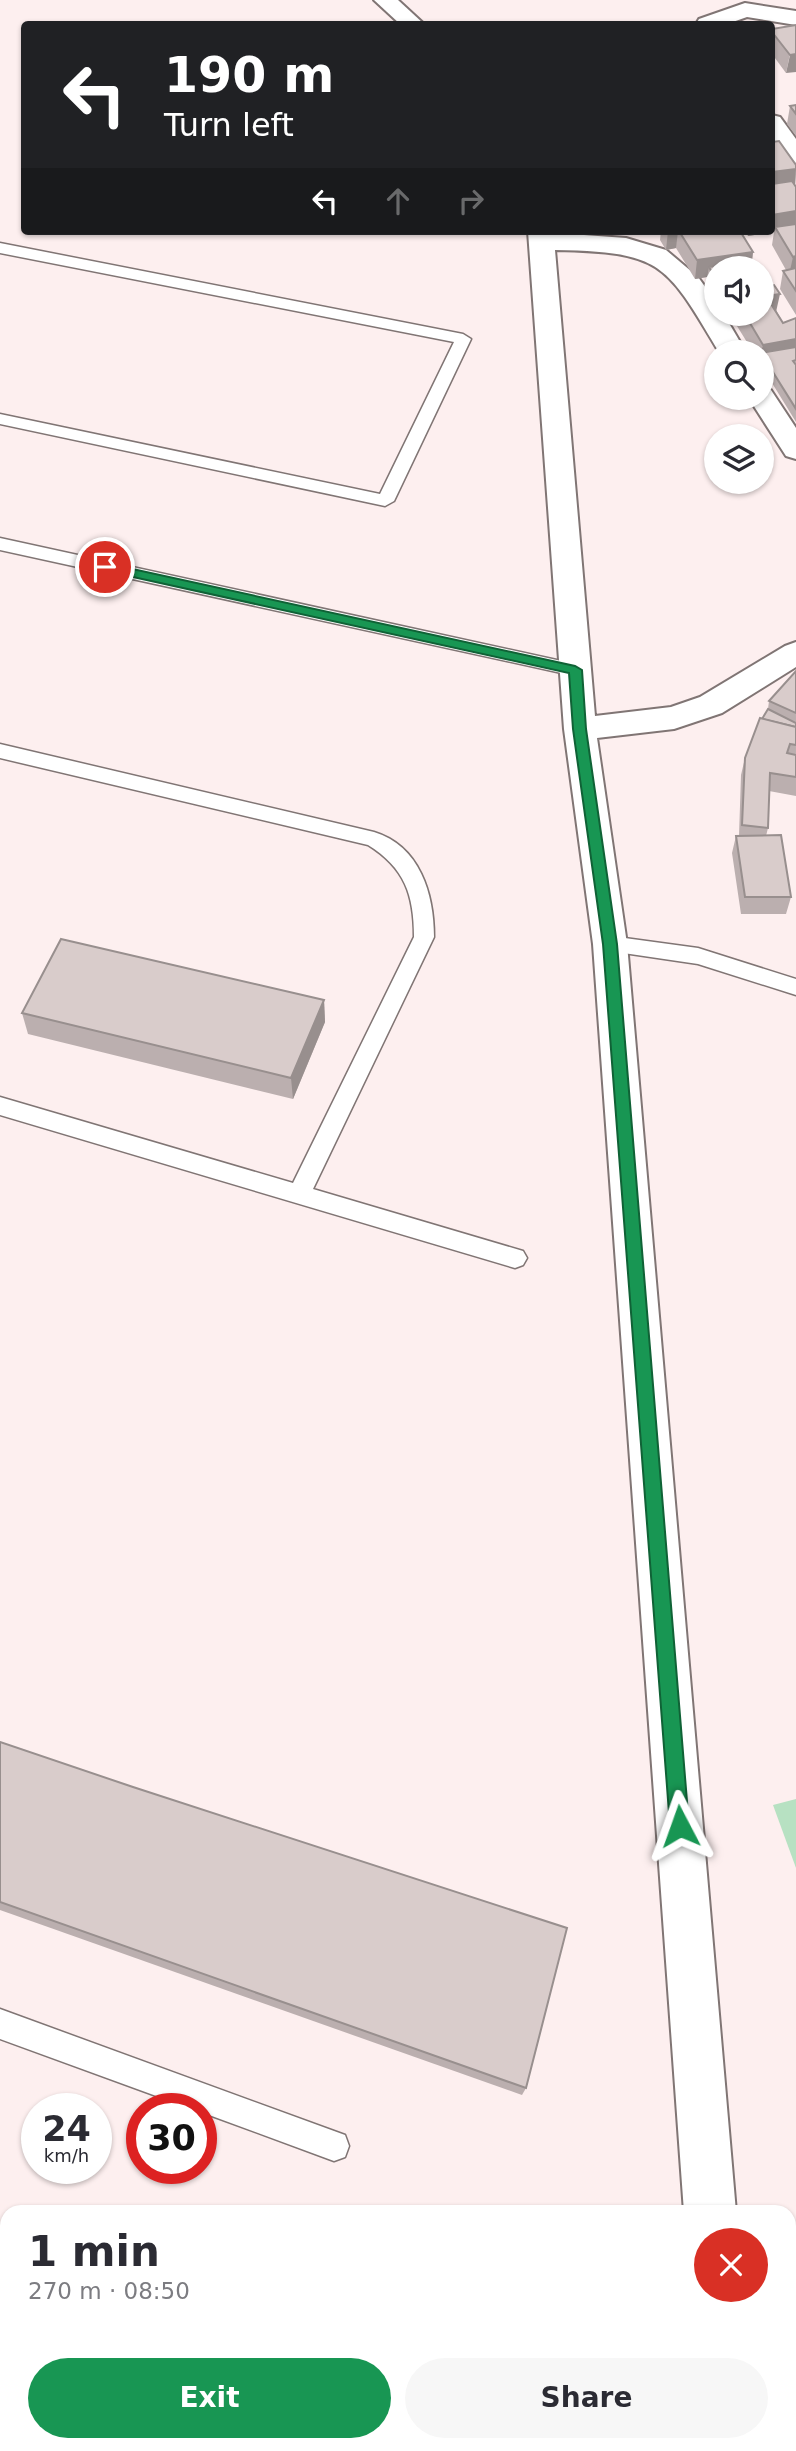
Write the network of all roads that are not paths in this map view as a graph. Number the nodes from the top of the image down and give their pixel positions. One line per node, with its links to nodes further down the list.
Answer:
1 (385, 0): 3 (street)
2 (796, 18): 4 (street)
3 (410, 21)
4 (715, 21)
5 (775, 125): 6 (street)
6 (796, 156)
7 (542, 237): 9 (street); 15 (street)
8 (0, 248): 11 (lane)
9 (725, 340)
10 (770, 410): 12 (street)
11 (0, 419)
12 (796, 450)
13 (0, 544): 15 (lane)
14 (796, 653): 16 (street)
15 (575, 670): 16 (street)
16 (580, 729): 18 (street)
17 (0, 751): 21 (lane)
18 (610, 944): 19 (lane); 25 (street)
19 (796, 987)
20 (0, 1106): 21 (lane)
21 (299, 1195): 22 (lane)
22 (515, 1258)
23 (0, 2024): 24 (lane)
24 (334, 2146)
25 (709, 2205)

